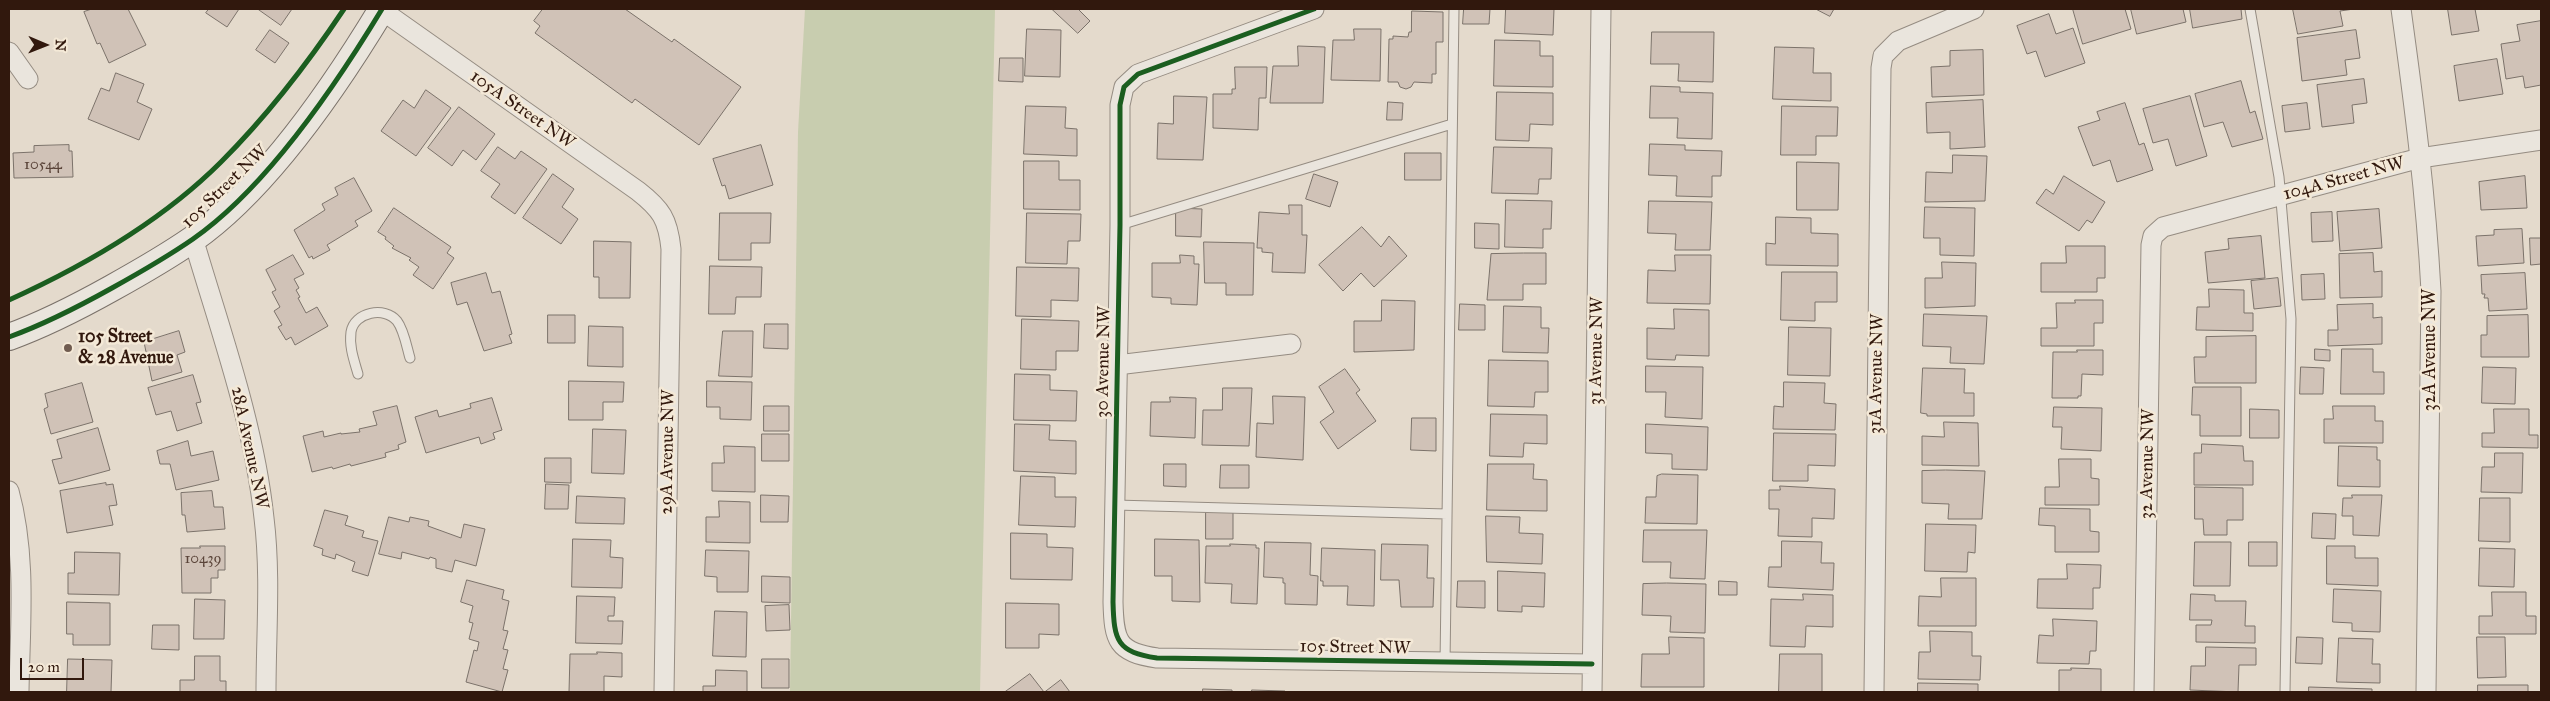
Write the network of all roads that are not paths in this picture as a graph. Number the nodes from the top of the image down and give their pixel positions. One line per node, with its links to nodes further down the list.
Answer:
1 (381, 9): 14 (street, 105A Street NW); 17 (street, 105 Street NW)
2 (1314, 9): 15 (street, 30 Avenue NW)
3 (1454, 9): 10 (lane)
4 (1601, 9): 28 (street, 31 Avenue NW)
5 (1974, 9): 33 (street, 31A Avenue NW)
6 (2250, 9): 13 (lane)
7 (2401, 9): 12 (street, 32A Avenue NW)
8 (9, 52): 9 (street)
9 (28, 79)
10 (1452, 124): 15 (lane); 25 (lane)
11 (2541, 140): 12 (street, 104A Street NW)
12 (2420, 158): 13 (street, 104A Street NW); 36 (street, 32A Avenue NW)
13 (2280, 197): 16 (street, 104A Street NW); 35 (lane)
14 (662, 214): 31 (street, 29A Avenue NW)
15 (1120, 225): 21 (street, 30 Avenue NW)
16 (2153, 236): 34 (street, 32 Avenue NW)
17 (194, 238): 18 (street, 105 Street NW); 30 (street, 28A Avenue NW)
18 (9, 337)
19 (1291, 344): 21 (street, 30 Avenue NW)
20 (410, 358): 22 (lane)
21 (1117, 365): 24 (street, 30 Avenue NW)
22 (358, 374)
23 (9, 491): 29 (street)
24 (1115, 505): 25 (lane); 26 (street, 30 Avenue NW)
25 (1447, 514): 27 (lane)
26 (1120, 645): 27 (street, 105 Street NW)
27 (1446, 663): 28 (street, 105 Street NW)
28 (1592, 664): 32 (street, 31 Avenue NW)
29 (19, 692)
30 (266, 692)
31 (664, 692)
32 (1592, 692)
33 (1874, 692)
34 (2144, 692)
35 (2285, 692)
36 (2426, 692)

